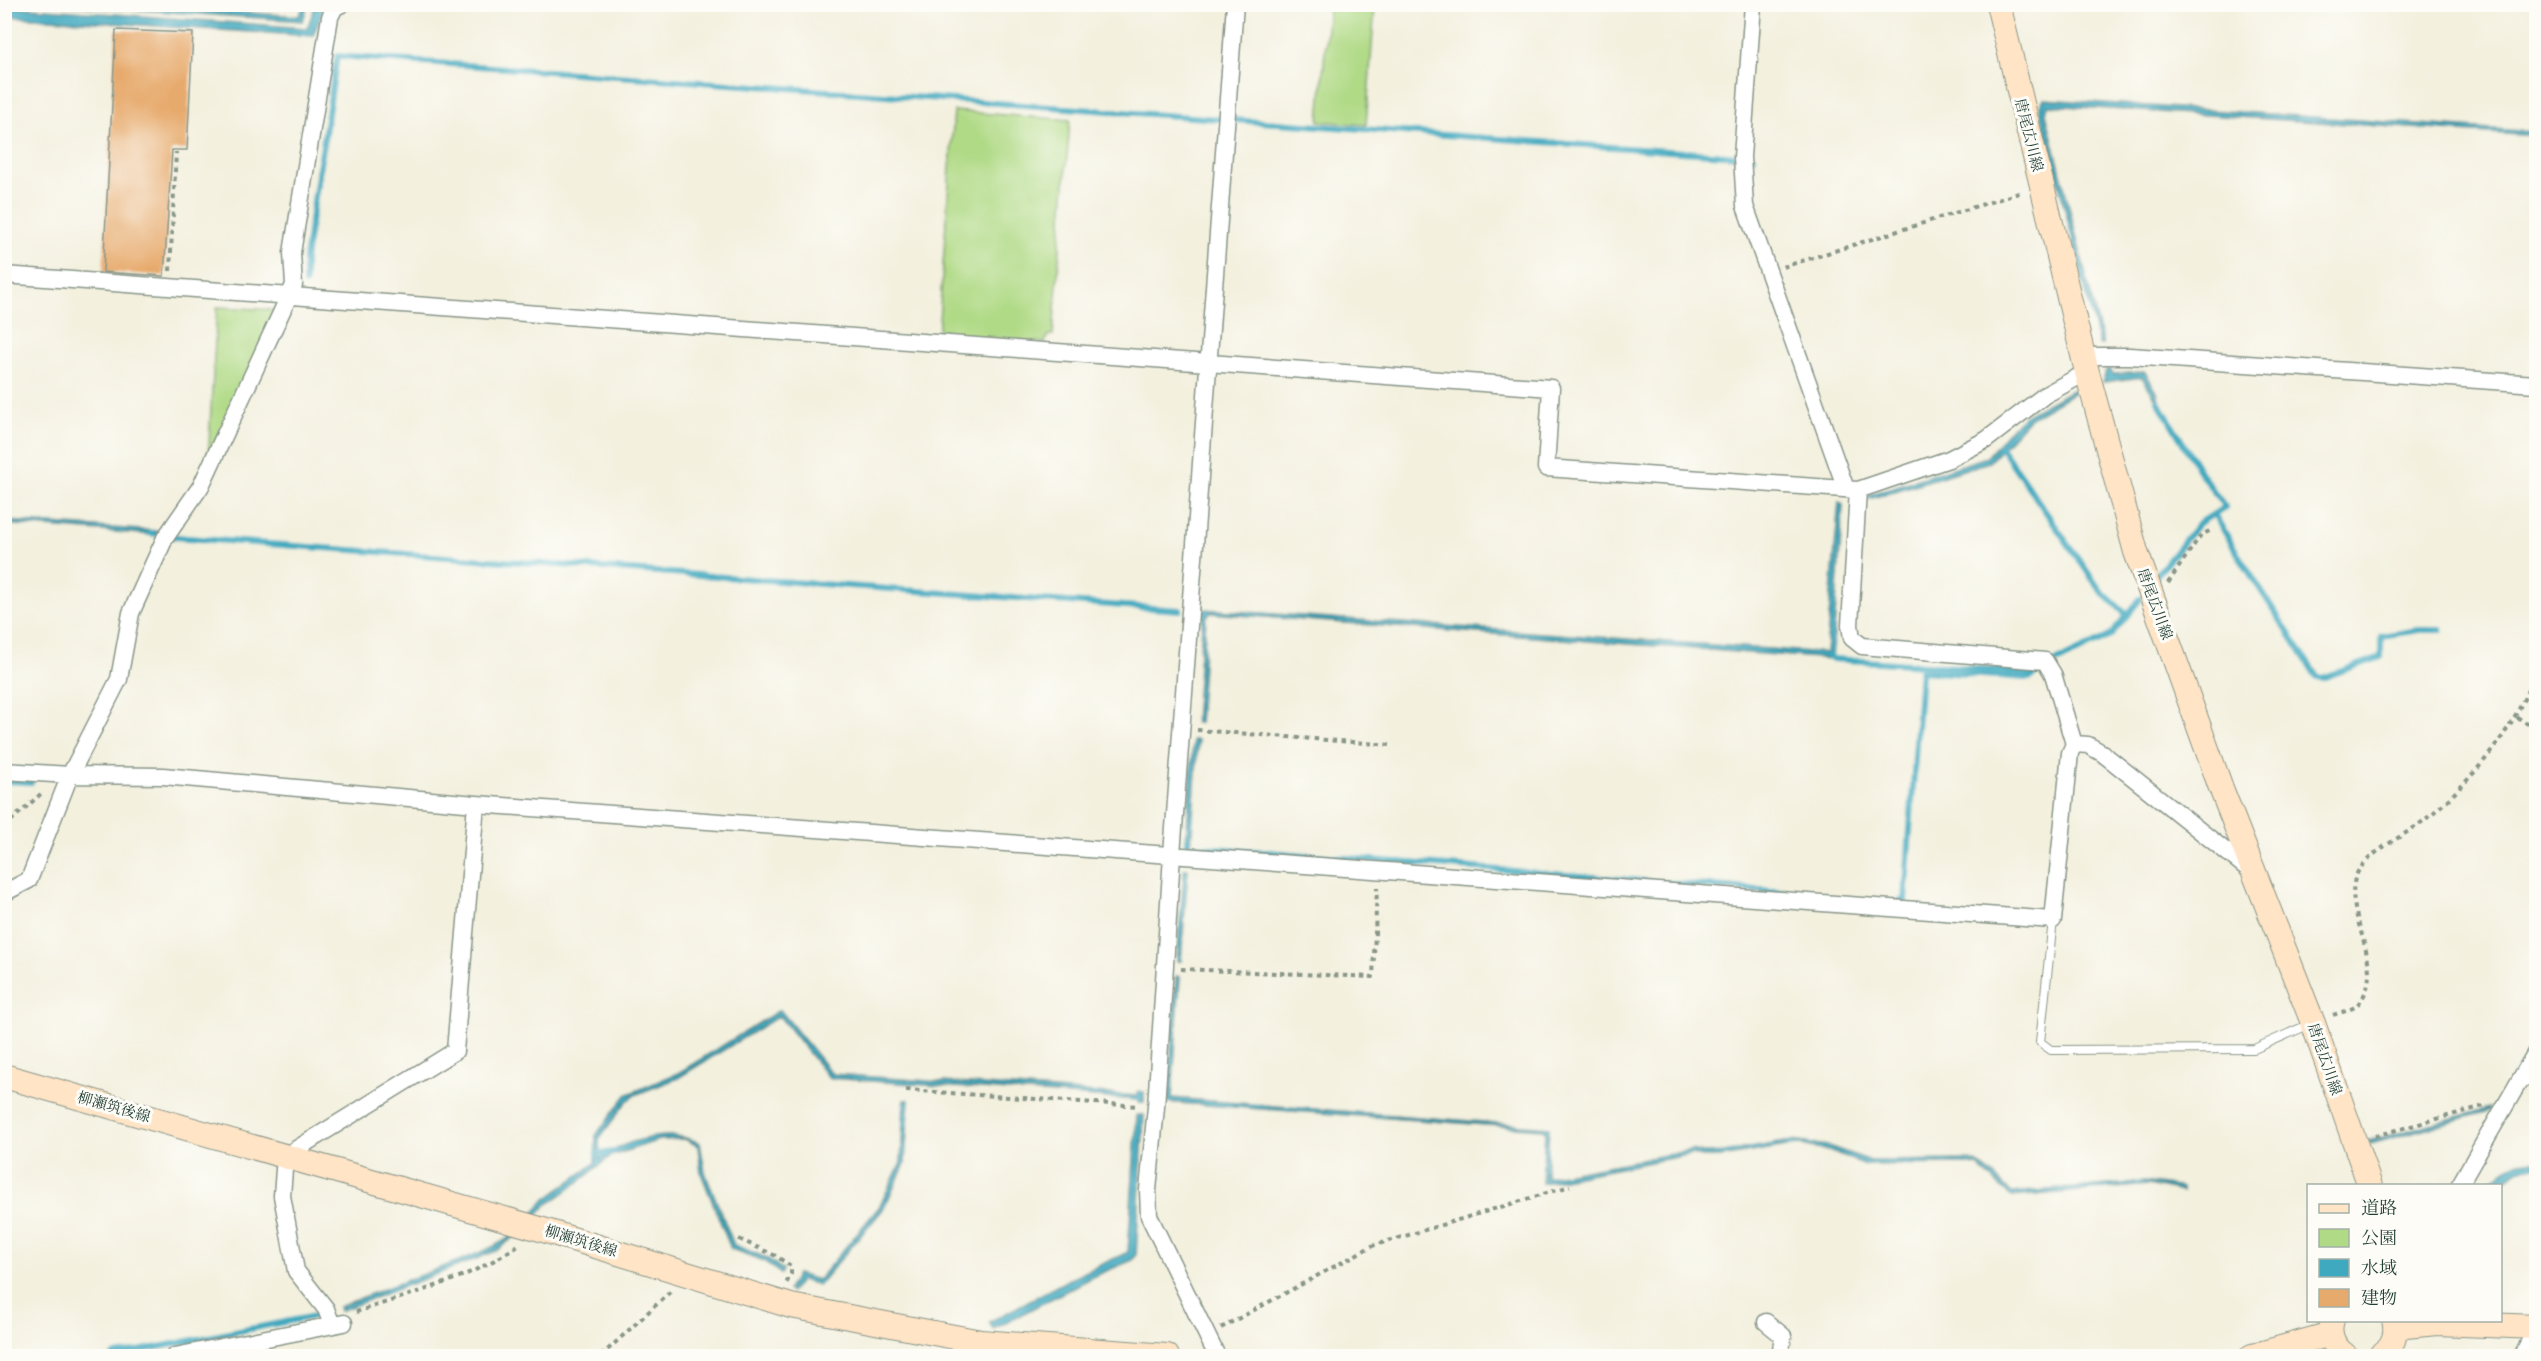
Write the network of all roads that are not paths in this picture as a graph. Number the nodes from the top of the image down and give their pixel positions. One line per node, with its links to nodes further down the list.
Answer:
1 (342, 4): 6 (street)
2 (1235, 4): 7 (street)
3 (1753, 4): 10 (street)
4 (1998, 4): 8 (main road, 唐尾広川線)
5 (4, 275): 6 (street)
6 (289, 297): 7 (street); 13 (street)
7 (1209, 361): 10 (street); 15 (street)
8 (2085, 364): 9 (street); 10 (street); 16 (main road, 唐尾広川線)
9 (2536, 384)
10 (1852, 490): 11 (street)
11 (2074, 744): 16 (street); 18 (street)
12 (4, 771): 13 (street)
13 (66, 775): 14 (street); 17 (street)
14 (476, 804): 15 (street); 24 (street)
15 (1172, 855): 18 (street); 34 (street)
16 (2255, 874): 19 (main road, 唐尾広川線)
17 (4, 892)
18 (2053, 920): 19 (lane)
19 (2313, 1023): 25 (main road, 唐尾広川線)
20 (2536, 1052): 23 (street)
21 (4, 1076): 24 (main road, 柳瀬筑後線)
22 (2536, 1080): 23 (lane)
23 (2513, 1092): 26 (street)
24 (285, 1156): 31 (main road, 柳瀬筑後線); 32 (street)
25 (2370, 1184)
26 (2461, 1184)
27 (1766, 1322): 35 (street)
28 (2395, 1324): 30 (main road); 38 (main road)
29 (2332, 1327): 36 (main road); 37 (main road)
30 (2536, 1328): 39 (street)
31 (982, 1349): 33 (main road, 柳瀬筑後線)
32 (175, 1356)
33 (1167, 1356)
34 (1217, 1356)
35 (1780, 1356)
36 (2252, 1356)
37 (2346, 1356)
38 (2380, 1356)
39 (2522, 1356)

